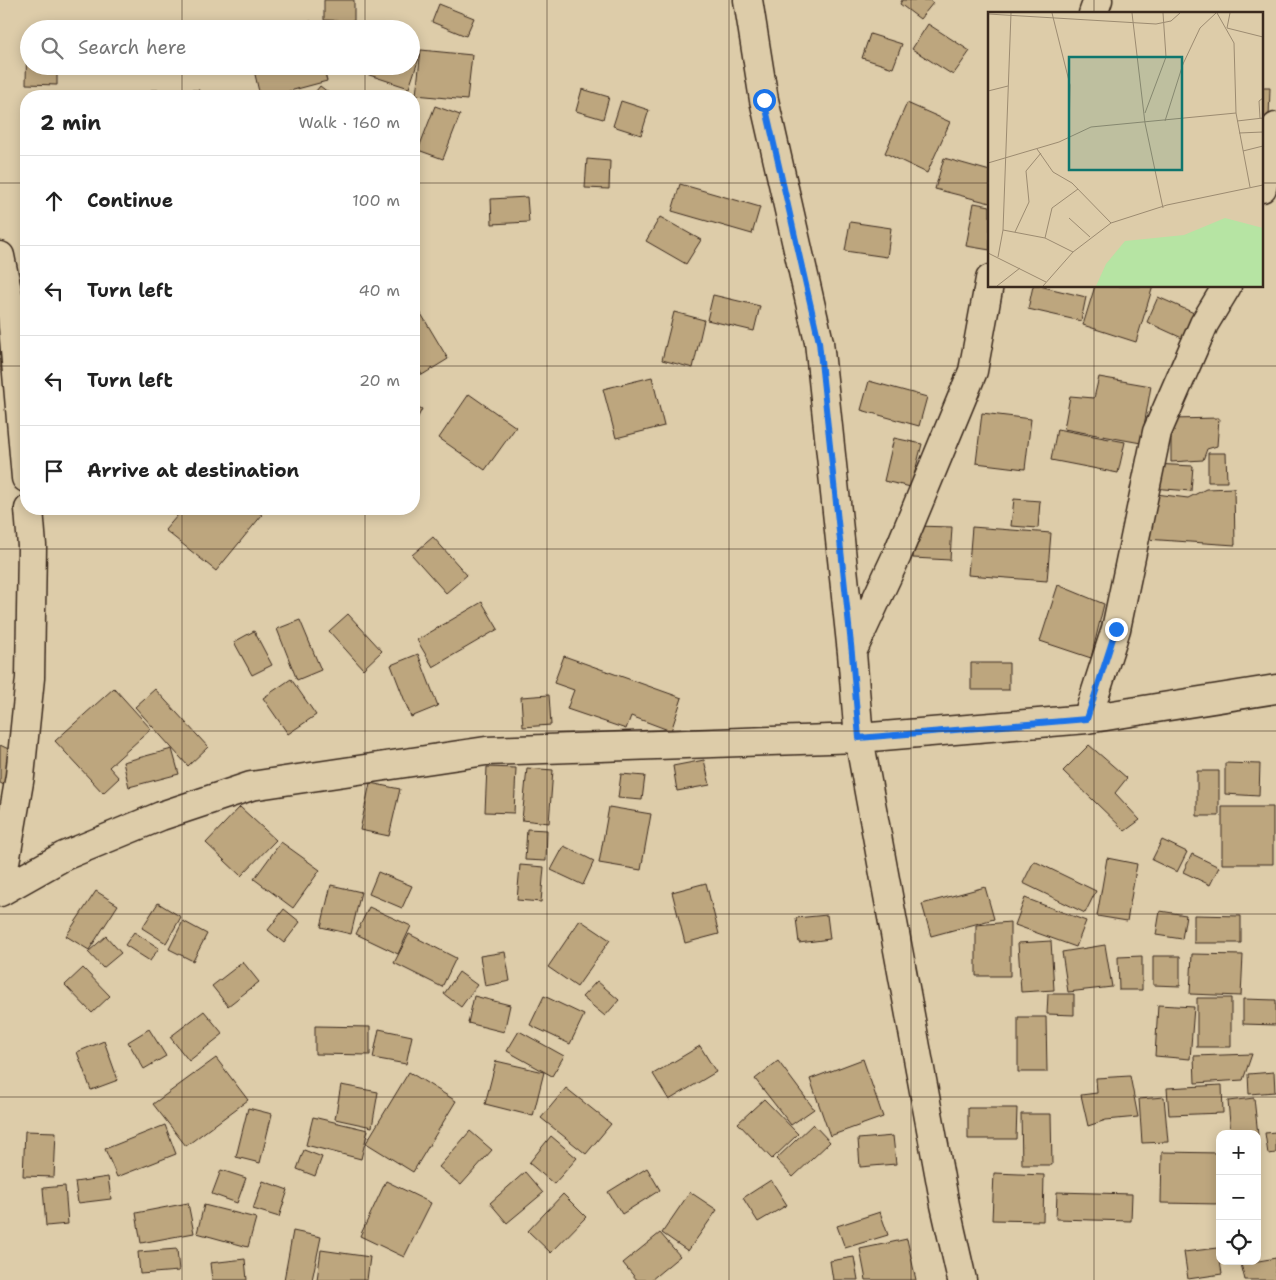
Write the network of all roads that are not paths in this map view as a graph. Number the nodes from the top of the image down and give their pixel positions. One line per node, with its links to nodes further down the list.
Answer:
1 (748, 0): 11 (street)
2 (1098, 0): 3 (street)
3 (1094, 12)
4 (1276, 128): 5 (street)
5 (1264, 179)
6 (0, 256): 9 (street)
7 (988, 288): 11 (street)
8 (1226, 288): 13 (street)
9 (20, 408)
10 (29, 515): 15 (street)
11 (852, 654): 14 (street)
12 (1276, 689): 13 (street)
13 (1087, 719): 14 (street)
14 (859, 738): 15 (street); 16 (street)
15 (0, 892)
16 (962, 1280)

